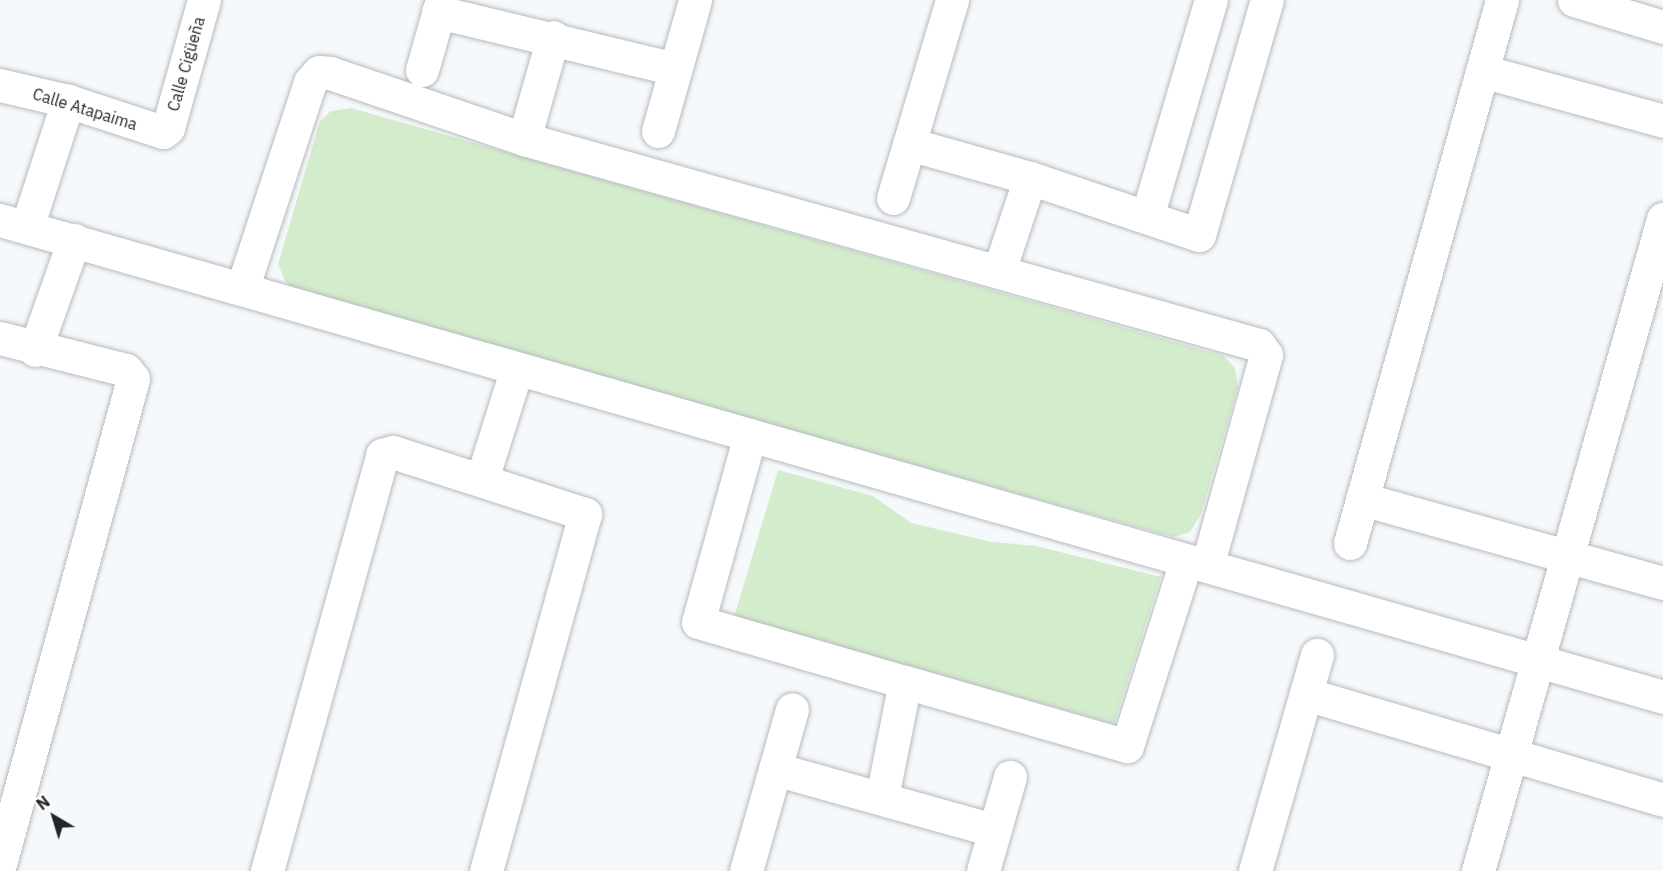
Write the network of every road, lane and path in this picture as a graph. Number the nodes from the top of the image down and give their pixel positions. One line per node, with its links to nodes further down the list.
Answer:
1 (204, 0): 17 (street, Calle Cigüeña)
2 (695, 0): 11 (street)
3 (952, 0): 20 (street)
4 (1267, 0): 23 (street)
5 (1502, 0): 13 (street)
6 (1574, 0): 9 (street)
7 (1207, 1): 23 (street)
8 (440, 6): 10 (street); 12 (street)
9 (1663, 27)
10 (553, 37): 11 (street); 19 (street)
11 (675, 69): 18 (street)
12 (422, 70)
13 (1482, 71): 16 (street); 34 (street)
14 (0, 85): 15 (street, Calle Atapaima)
15 (68, 101): 17 (street, Calle Atapaima); 25 (street)
16 (1663, 122)
17 (168, 128)
18 (658, 131)
19 (524, 139): 27 (street); 28 (street)
20 (909, 144): 21 (street); 22 (street)
21 (1030, 178): 23 (street); 27 (street)
22 (893, 198)
23 (1147, 217)
24 (1663, 219): 36 (street)
25 (14, 224): 26 (street)
26 (74, 240): 28 (street); 30 (street)
27 (999, 271): 37 (street)
28 (242, 289): 31 (street)
29 (0, 338): 30 (street)
30 (35, 350): 48 (street)
31 (517, 368): 32 (street); 33 (street)
32 (750, 435): 37 (street); 41 (street)
33 (482, 479): 53 (street); 54 (street)
34 (1362, 499): 35 (street); 36 (street)
35 (1350, 543)
36 (1568, 554): 38 (street); 40 (street)
37 (1196, 563): 40 (street); 41 (street)
38 (1663, 583)
39 (1317, 655): 42 (street)
40 (1538, 660): 43 (street); 45 (street)
41 (905, 682): 49 (street)
42 (1306, 694): 45 (street); 57 (street)
43 (1663, 697)
44 (792, 709): 46 (street)
45 (1512, 753): 50 (street); 58 (street)
46 (775, 769): 49 (street); 55 (street)
47 (1010, 777): 51 (street)
48 (10, 789): 52 (street)
49 (882, 797): 51 (street)
50 (1663, 800)
51 (994, 830): 56 (street)
52 (0, 864)
53 (269, 871)
54 (486, 871)
55 (746, 871)
56 (983, 871)
57 (1255, 871)
58 (1478, 871)

